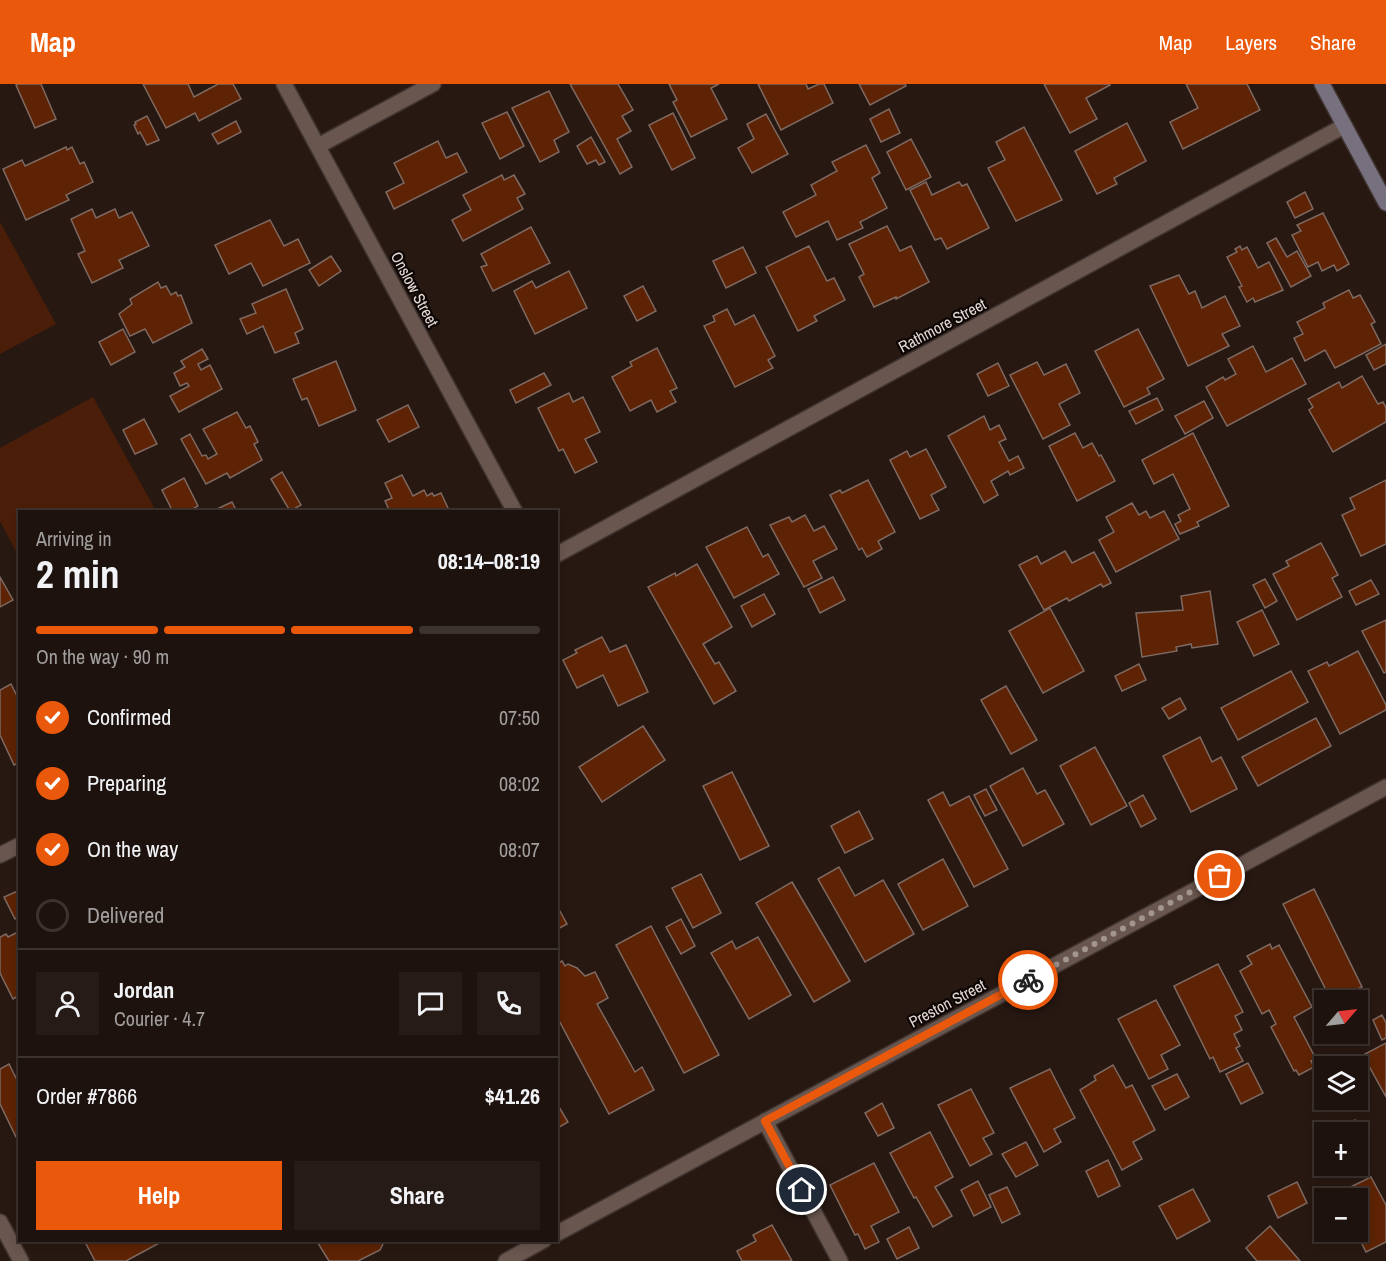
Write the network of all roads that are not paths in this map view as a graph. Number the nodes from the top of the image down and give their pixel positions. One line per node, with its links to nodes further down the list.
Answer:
1 (284, 84): 5 (street, Onslow Street)
2 (433, 84): 5 (street)
3 (1322, 84): 4 (main road)
4 (1344, 126): 6 (main road); 8 (street, Rathmore Street)
5 (318, 146): 7 (street, Onslow Street)
6 (1386, 203)
7 (513, 510)
8 (558, 554)
9 (1386, 788): 12 (street, Preston Street)
10 (18, 846): 11 (street)
11 (0, 855)
12 (765, 1121): 14 (street, Preston Street); 18 (street)
13 (0, 1222): 16 (street)
14 (558, 1233)
15 (540, 1242): 17 (street)
16 (21, 1261)
17 (506, 1261)
18 (840, 1261)

